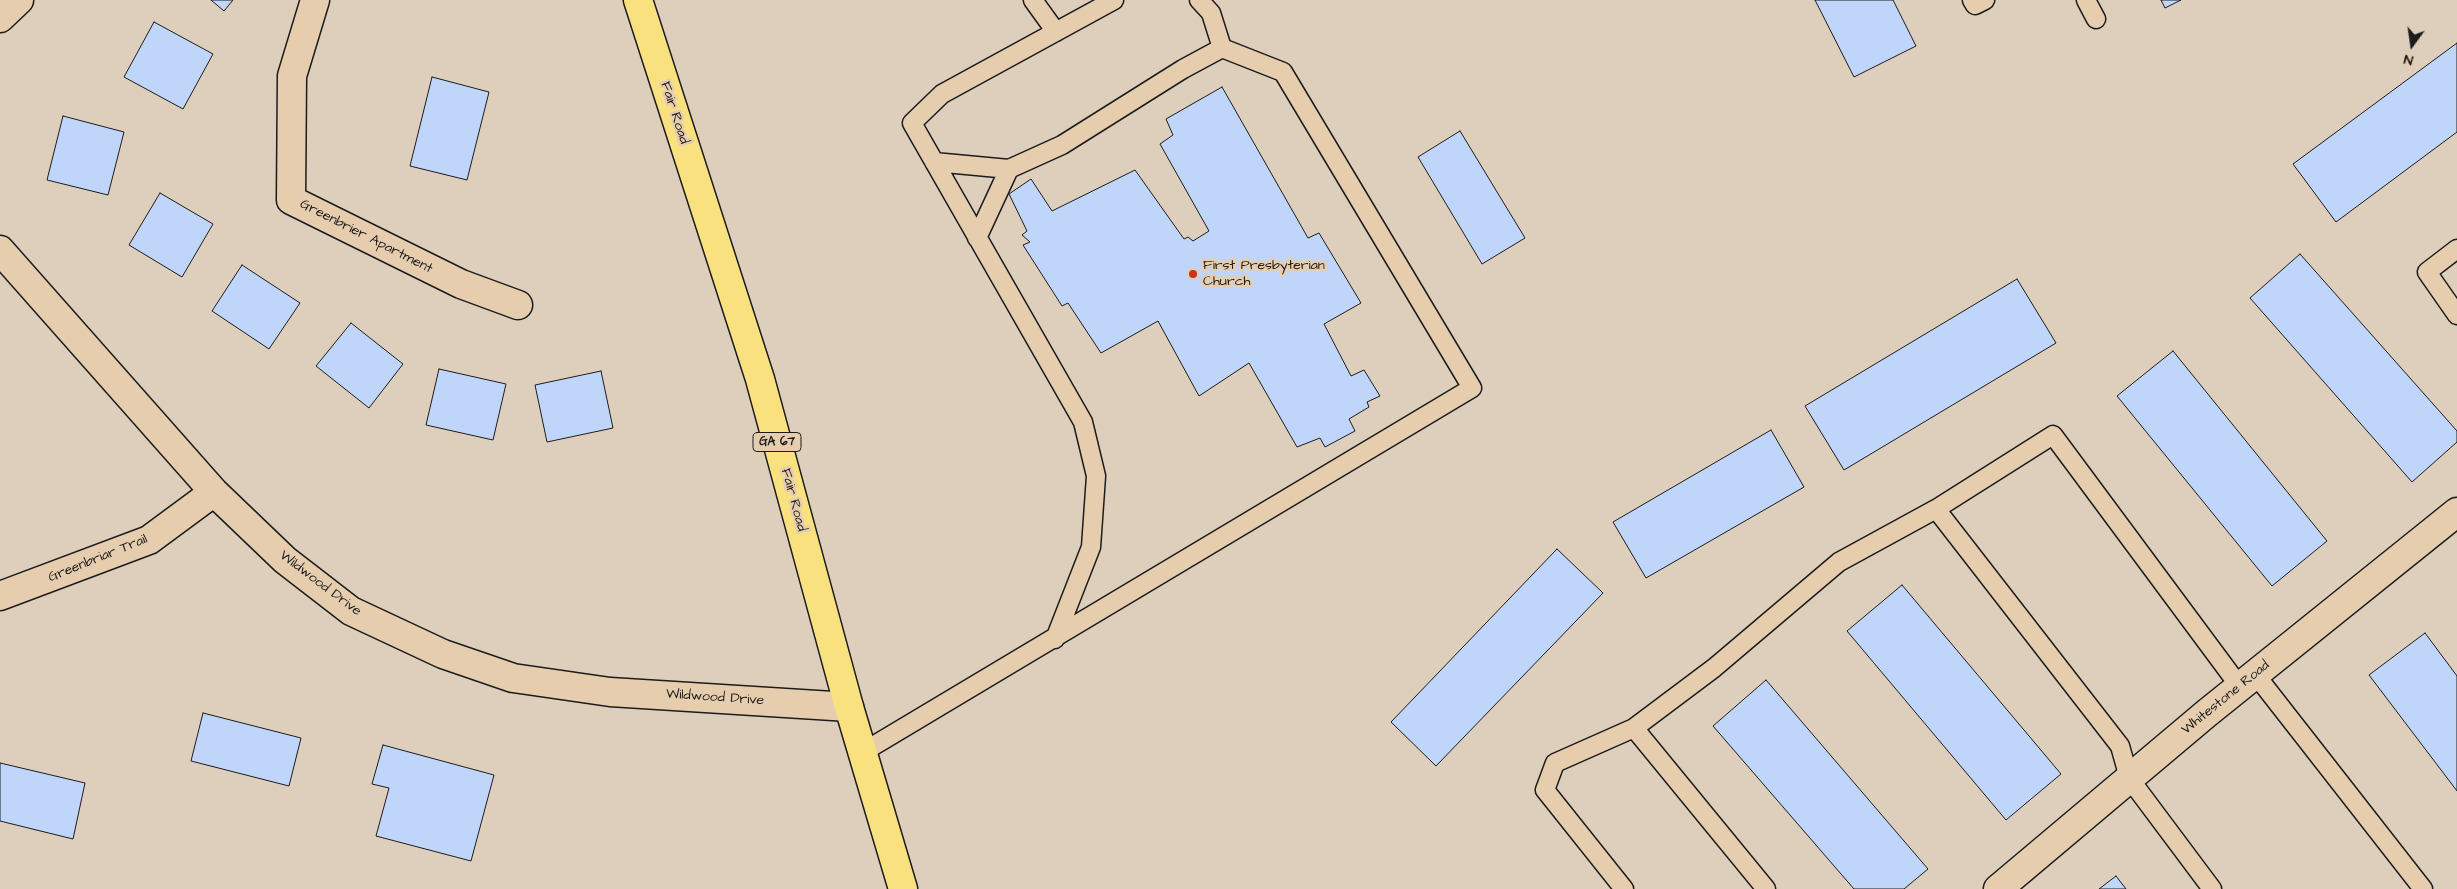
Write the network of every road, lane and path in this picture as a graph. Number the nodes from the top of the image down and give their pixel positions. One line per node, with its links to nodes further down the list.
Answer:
1 (19, 0): 10 (street)
2 (315, 0): 19 (street, Greenbrier Apartment)
3 (638, 0): 27 (main road, Fair Road / GA 67)
4 (1032, 0): 12 (lane)
5 (1114, 0): 12 (lane)
6 (1199, 0): 13 (lane)
7 (1972, 0): 8 (lane)
8 (1985, 0)
9 (2086, 0): 11 (lane)
10 (0, 18)
11 (2096, 19)
12 (1056, 32): 14 (lane)
13 (1222, 48): 15 (lane); 25 (lane)
14 (934, 162): 15 (lane); 16 (lane)
15 (1009, 169): 16 (lane)
16 (977, 238): 25 (lane)
17 (2457, 249): 20 (lane)
18 (0, 250): 21 (street, Wildwood Drive)
19 (518, 305)
20 (2457, 315)
21 (214, 492): 24 (street, Greenbriar Trail); 27 (street, Wildwood Drive)
22 (1936, 509): 26 (lane); 28 (lane); 30 (lane)
23 (2457, 512): 26 (street, Whitestone Road)
24 (0, 596)
25 (1055, 639): 29 (lane)
26 (2248, 680): 30 (street, Whitestone Road); 36 (lane)
27 (849, 707): 29 (main road, Fair Road / GA 67)
28 (1634, 728): 32 (lane); 33 (lane)
29 (863, 752): 31 (main road, Fair Road / GA 67)
30 (2129, 778): 34 (street, Whitestone Road); 35 (lane)
31 (903, 889)
32 (1624, 889)
33 (1766, 889)
34 (1998, 889)
35 (2212, 889)
36 (2423, 889)

